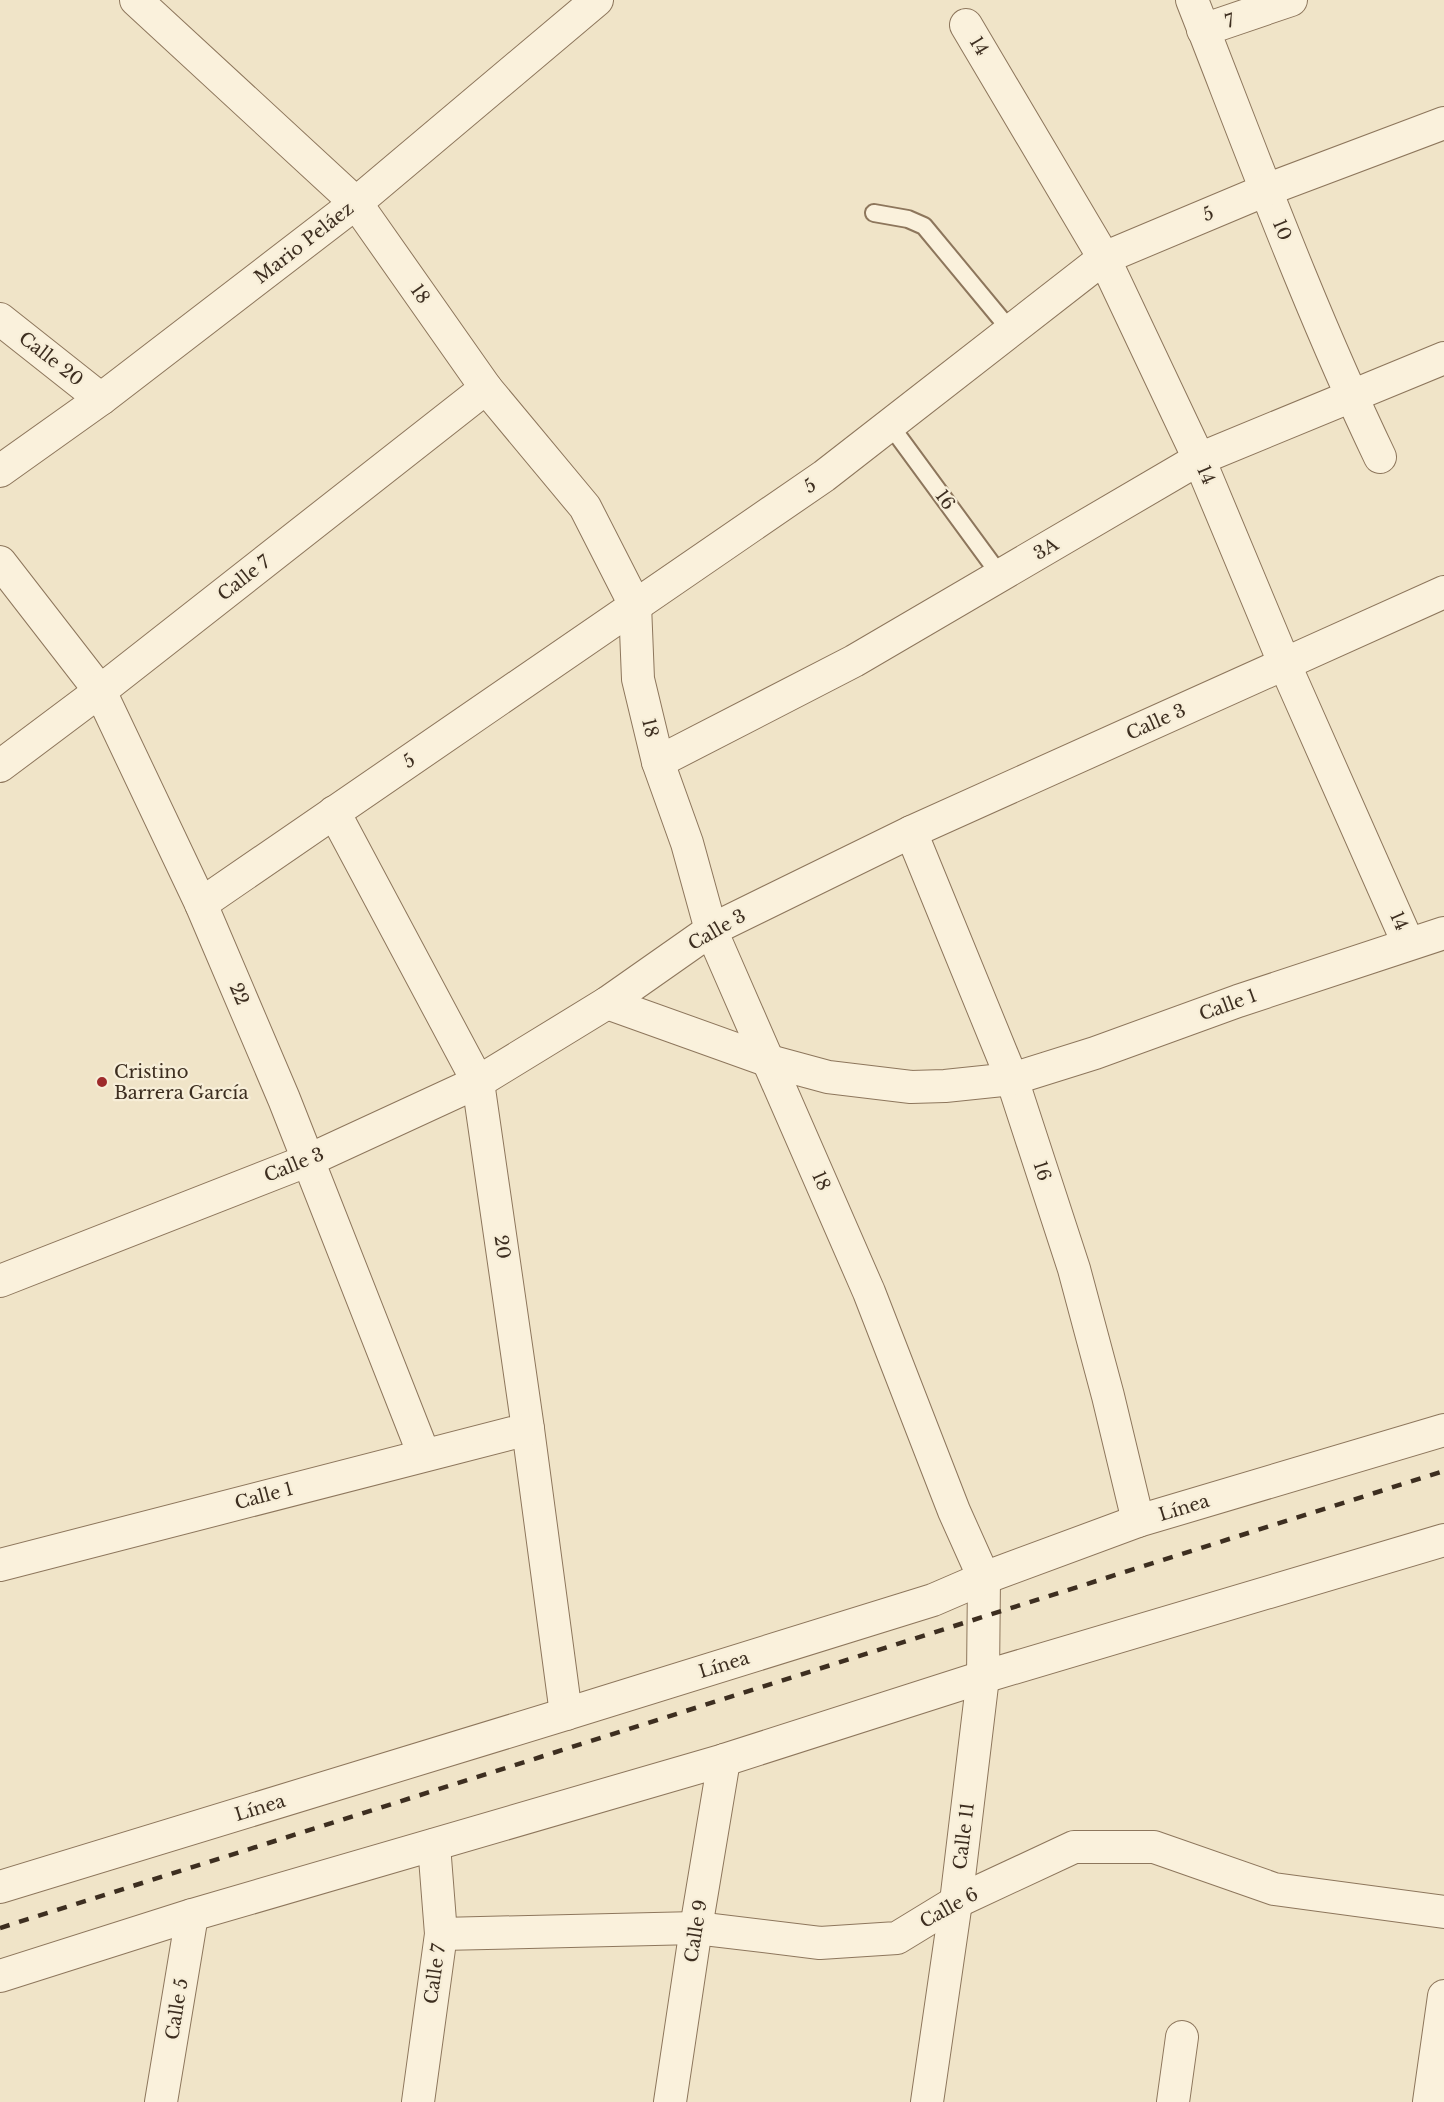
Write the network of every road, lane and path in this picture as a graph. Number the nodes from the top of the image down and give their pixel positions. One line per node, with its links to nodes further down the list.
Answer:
1 (136, 0): 9 (street, 18)
2 (597, 0): 9 (street, Mario Peláez)
3 (1192, 0): 6 (street, 10)
4 (1291, 0): 6 (street, 7)
5 (966, 25): 11 (street, 14)
6 (1203, 30): 8 (street, 10)
7 (1444, 123): 8 (street, 5)
8 (1266, 190): 11 (street, 5); 16 (street, 10)
9 (356, 203): 15 (street, 18); 17 (street, Mario Peláez)
10 (874, 213): 13 (lane)
11 (1104, 258): 13 (street, 5); 20 (street, 14)
12 (0, 319): 17 (street, Calle 20)
13 (1011, 331): 18 (street, 5)
14 (1444, 357): 16 (street, 3A)
15 (486, 388): 25 (street, 18); 27 (street, Calle 7)
16 (1350, 395): 19 (street, 10); 20 (street, 3A)
17 (101, 399): 21 (street, Mario Peláez)
18 (890, 425): 23 (lane, 16); 25 (street, 5)
19 (1380, 458)
20 (1199, 459): 23 (street, 3A); 26 (street, 14)
21 (0, 471)
22 (0, 562): 27 (street, 22)
23 (1000, 575): 28 (street, 3A)
24 (1444, 592): 26 (street, Calle 3)
25 (634, 605): 28 (street, 18); 30 (street, 5)
26 (1285, 665): 31 (street, Calle 3); 35 (street, 14)
27 (100, 691): 29 (street, Calle 7); 32 (street, 22)
28 (658, 762): 33 (street, 18)
29 (0, 766)
30 (334, 812): 32 (street, 5); 39 (street, 20)
31 (912, 832): 33 (street, Calle 3); 38 (street, 16)
32 (201, 904): 40 (street, 22)
33 (711, 930): 36 (street, Calle 3); 37 (street, 18)
34 (1444, 933): 35 (street, Calle 1)
35 (1408, 944): 38 (street, Calle 1)
36 (607, 1003): 37 (street, Calle 1); 39 (street, Calle 3)
37 (769, 1061): 38 (street, Calle 1); 48 (street, 18)
38 (1012, 1079): 45 (street, 16)
39 (478, 1082): 40 (street, Calle 3); 42 (street, 20)
40 (309, 1160): 41 (street, Calle 3); 44 (street, 22)
41 (0, 1281)
42 (528, 1429): 44 (street, Calle 1); 50 (street, 20)
43 (1444, 1430): 45 (street, Línea)
44 (424, 1455): 47 (street, Calle 1)
45 (1138, 1521): 48 (street, Línea)
46 (1444, 1540): 49 (street)
47 (0, 1565)
48 (984, 1578): 49 (street, Calle 11); 50 (street, Línea)
49 (983, 1677): 51 (street); 54 (street, Calle 11)
50 (566, 1714): 53 (street, Línea)
51 (724, 1760): 52 (street); 57 (street, Calle 9)
52 (434, 1845): 56 (street); 58 (street, Calle 7)
53 (0, 1887)
54 (956, 1902): 55 (street, Calle 6); 57 (street, Calle 6); 65 (street, Calle 11)
55 (1444, 1912)
56 (192, 1915): 59 (street); 62 (street, Calle 5)
57 (696, 1928): 58 (street, Calle 6); 64 (street, Calle 9)
58 (441, 1934): 63 (street, Calle 7)
59 (0, 1977)
60 (1444, 1996): 67 (street)
61 (1182, 2037): 66 (street)
62 (161, 2102)
63 (418, 2102)
64 (670, 2102)
65 (927, 2102)
66 (1173, 2102)
67 (1429, 2102)

